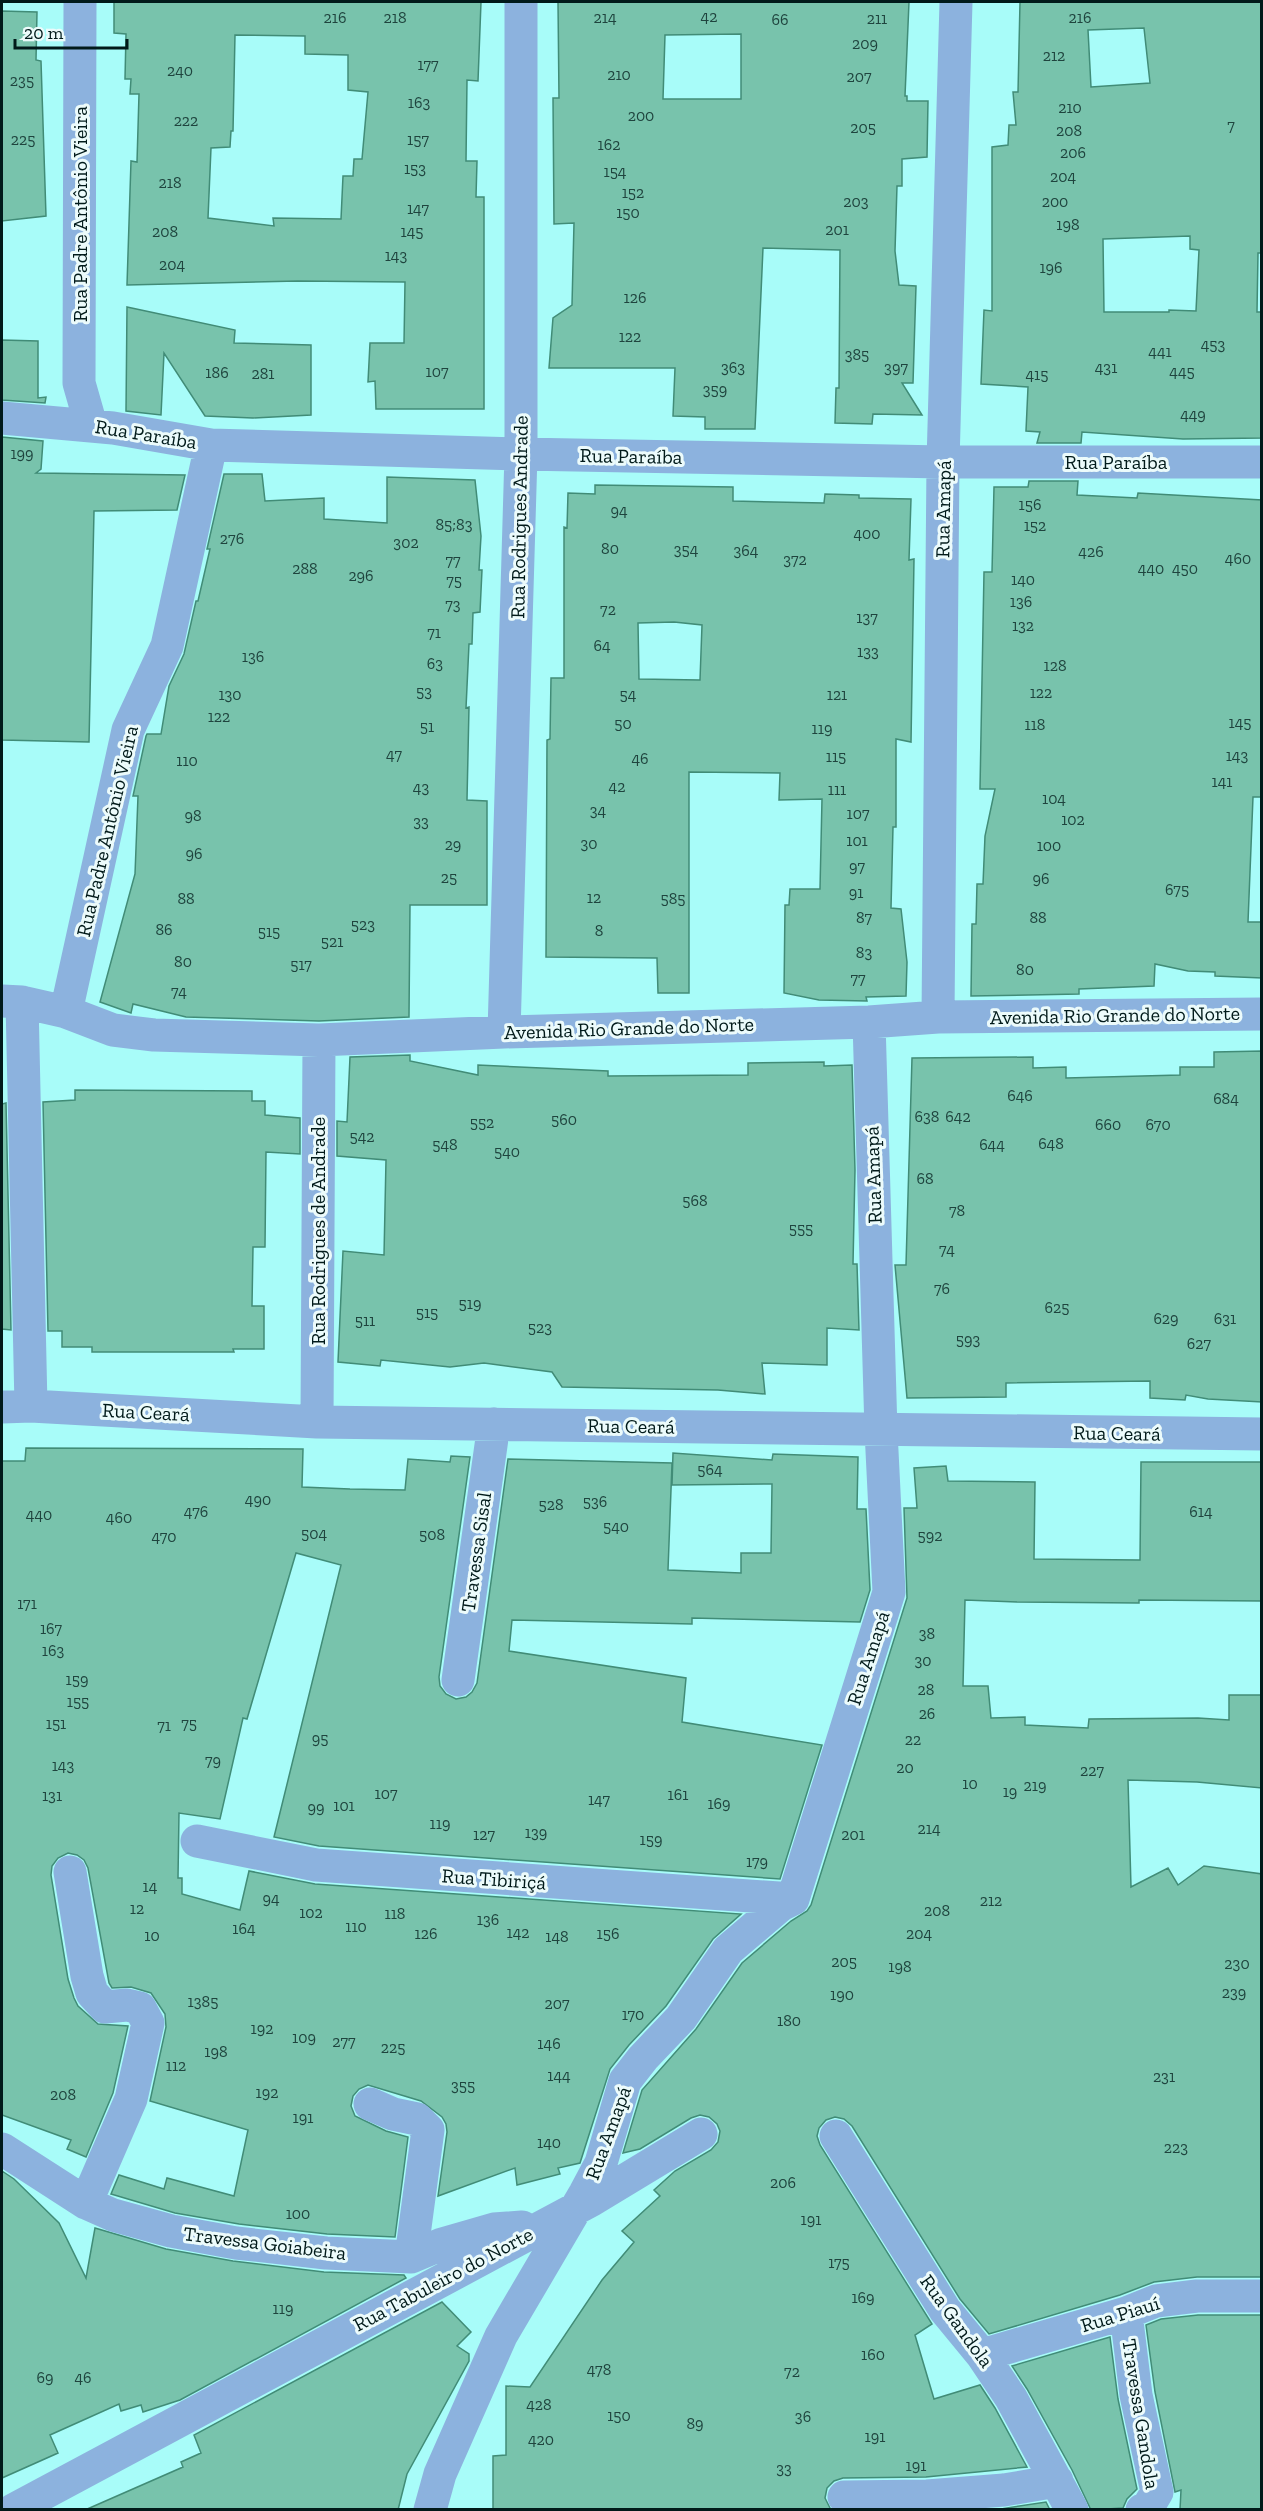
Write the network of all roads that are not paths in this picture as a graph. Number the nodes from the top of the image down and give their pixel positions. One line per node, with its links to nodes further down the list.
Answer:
1 (80, 2): 5 (street, Rua Padre Antônio Vieira)
2 (521, 2): 7 (street, Rua Rodrigues Andrade)
3 (956, 2): 8 (street, Rua Amapá)
4 (2, 418): 5 (street, Rua Paraíba)
5 (91, 425): 6 (street, Rua Paraíba)
6 (211, 445): 7 (street, Rua Paraíba); 11 (street, Rua Padre Antônio Vieira)
7 (521, 454): 8 (street, Rua Paraíba); 15 (street, Rua Rodrigues Andrade)
8 (943, 462): 9 (street, Rua Paraíba); 13 (street, Rua Amapá)
9 (1262, 462)
10 (12, 1001): 11 (street, Avenida Rio Grande do Norte); 17 (street)
11 (66, 1012): 16 (street, Avenida Rio Grande do Norte)
12 (1262, 1014): 13 (street, Avenida Rio Grande do Norte)
13 (938, 1017): 14 (street, Avenida Rio Grande do Norte)
14 (869, 1022): 15 (street, Avenida Rio Grande do Norte); 20 (street, Rua Amapá)
15 (504, 1032): 16 (street, Avenida Rio Grande do Norte)
16 (319, 1040): 18 (street, Rua Rodrigues de Andrade)
17 (16, 1407): 18 (street, Rua Ceará)
18 (317, 1422): 19 (street, Rua Ceará)
19 (494, 1424): 20 (street, Rua Ceará); 22 (street, Travessa Sisal)
20 (881, 1431): 21 (street, Rua Ceará); 25 (street, Rua Amapá)
21 (1262, 1434)
22 (458, 1680)
23 (197, 1840): 25 (street, Rua Tibiriçá)
24 (70, 1872): 30 (street)
25 (793, 1899): 31 (street, Rua Amapá)
26 (370, 2104): 33 (street)
27 (701, 2134): 31 (street)
28 (836, 2136): 36 (street, Rua Gandola)
29 (2, 2149): 30 (street, Travessa Goiabeira)
30 (86, 2203): 33 (street, Travessa Goiabeira)
31 (576, 2208): 32 (street, Rua Tabuleiro do Norte); 40 (street, Rua Tabuleiro do Norte)
32 (544, 2224): 33 (street, Travessa Goiabeira); 39 (street, Rua Tabuleiro do Norte)
33 (411, 2257)
34 (1262, 2296): 35 (street, Rua Piauí)
35 (1126, 2313): 36 (street, Rua Piauí); 42 (street, Travessa Gandola)
36 (982, 2355): 37 (street, Rua Gandola)
37 (1057, 2481): 38 (street); 41 (street, Rua Gandola)
38 (844, 2497)
39 (13, 2510)
40 (430, 2510)
41 (1072, 2510)
42 (1142, 2510)

